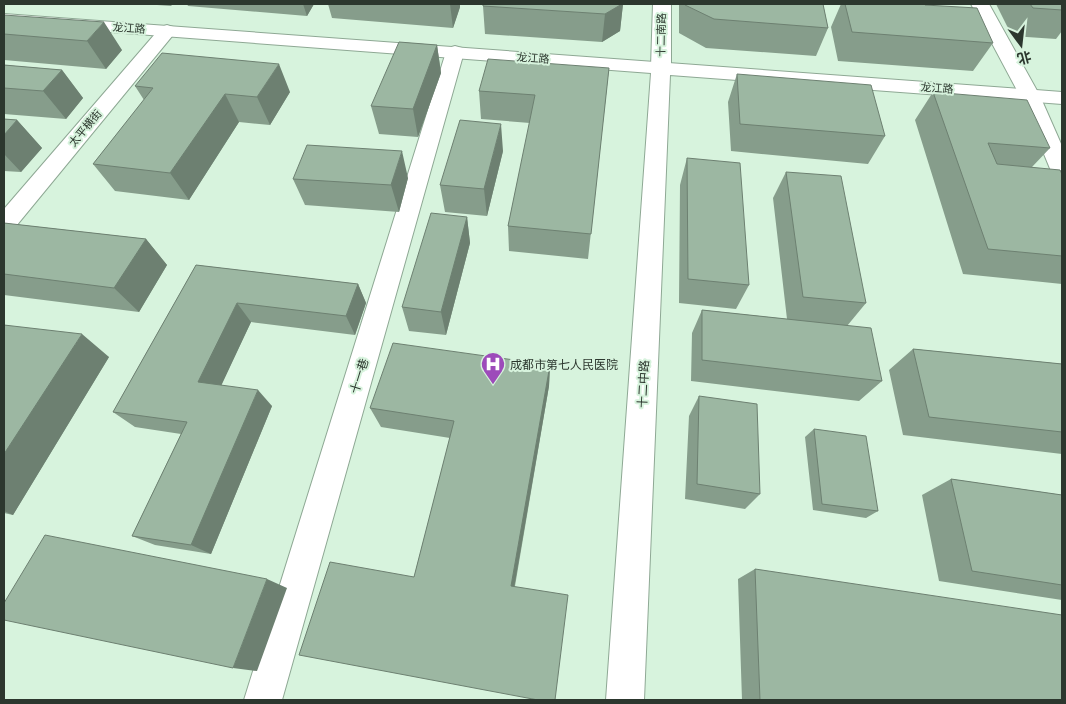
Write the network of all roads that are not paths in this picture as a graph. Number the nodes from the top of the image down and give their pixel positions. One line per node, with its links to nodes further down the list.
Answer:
1 (662, 4): 6 (street, 十二南路)
2 (980, 4): 7 (street)
3 (4, 19): 4 (street, 龙江路)
4 (167, 31): 5 (street, 龙江路); 10 (street, 太平横街)
5 (455, 52): 6 (street, 龙江路); 11 (street, 十一巷)
6 (661, 67): 7 (street, 龙江路); 12 (street, 十二中路)
7 (1030, 96): 8 (street, 龙江路); 9 (street)
8 (1062, 98)
9 (1062, 171)
10 (4, 225)
11 (263, 700)
12 (625, 700)

